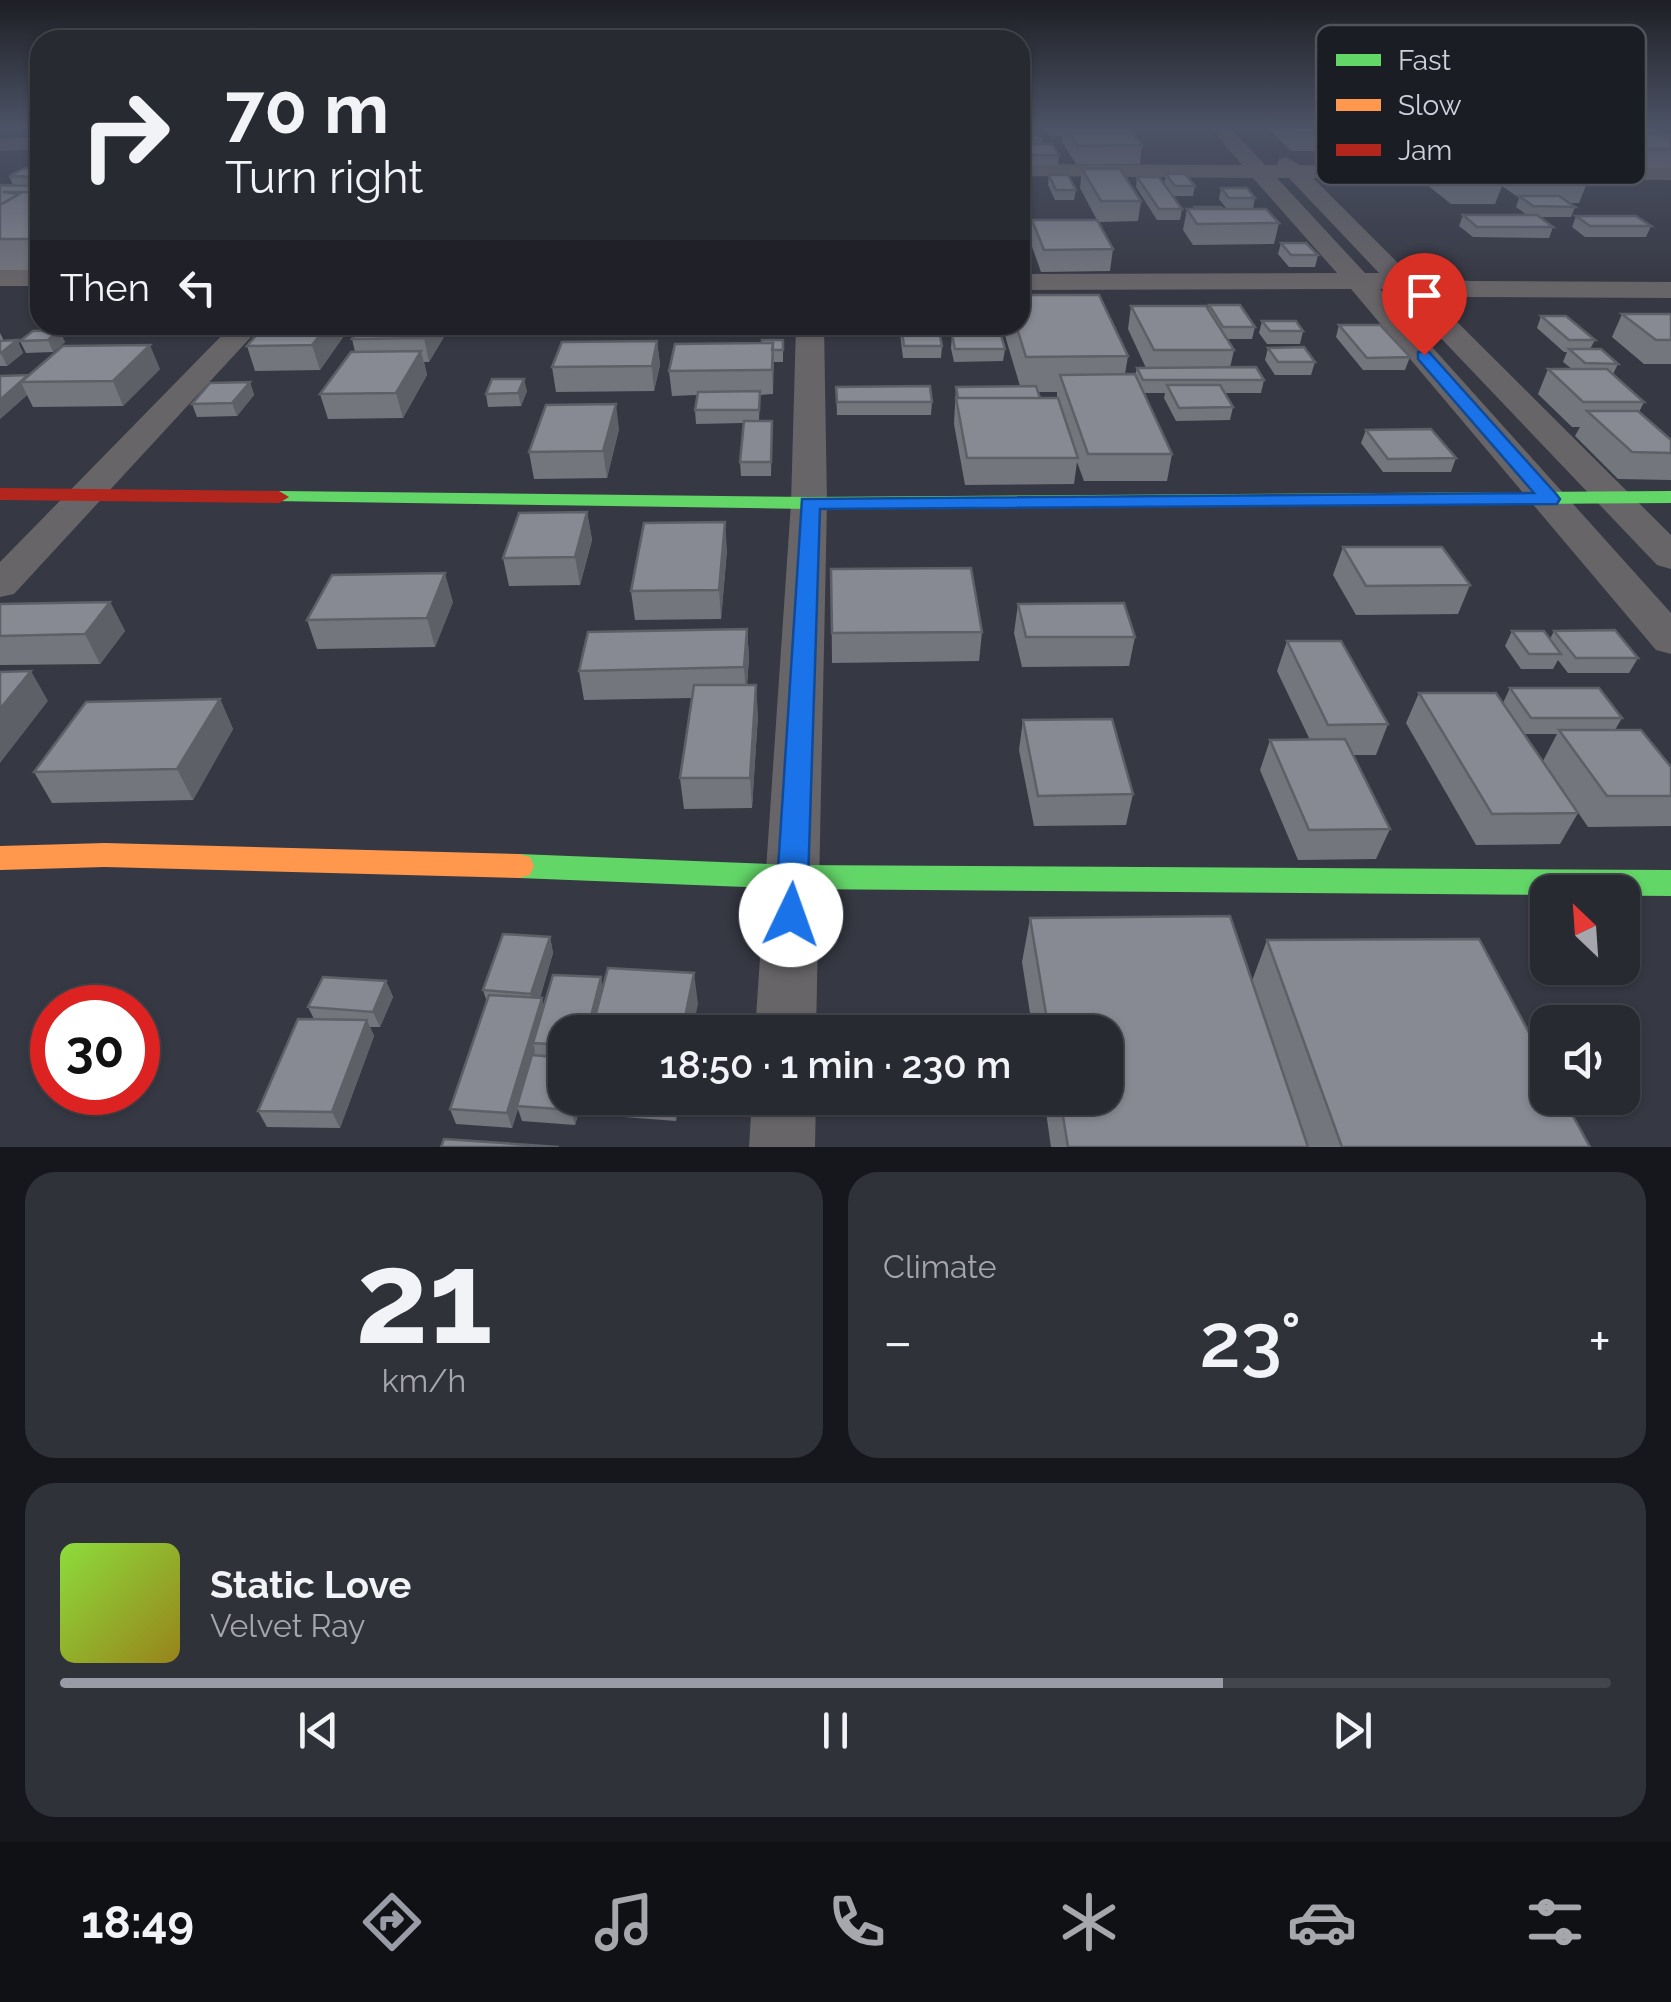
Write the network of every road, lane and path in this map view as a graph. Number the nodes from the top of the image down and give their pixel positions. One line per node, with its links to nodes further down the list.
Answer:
1 (1266, 181): 7 (street)
2 (1303, 181): 6 (street)
3 (0, 278): 4 (street)
4 (30, 278)
5 (1030, 282): 7 (street)
6 (1410, 289): 7 (street); 8 (street); 17 (street)
7 (1366, 290): 9 (street); 18 (street)
8 (1671, 290)
9 (1030, 298)
10 (0, 299): 11 (street)
11 (30, 299)
12 (238, 335): 15 (street)
13 (810, 335): 19 (street)
14 (0, 494): 15 (street)
15 (84, 495): 19 (street); 21 (street)
16 (1671, 497): 17 (street)
17 (1613, 498): 18 (street); 20 (street)
18 (1550, 499): 19 (street); 22 (street)
19 (810, 503): 24 (street)
20 (1671, 556)
21 (0, 585)
22 (1671, 640)
23 (0, 858): 24 (street)
24 (793, 877): 25 (street); 26 (street)
25 (1671, 884)
26 (786, 1015)
27 (783, 1115): 28 (street)
28 (782, 1147)

